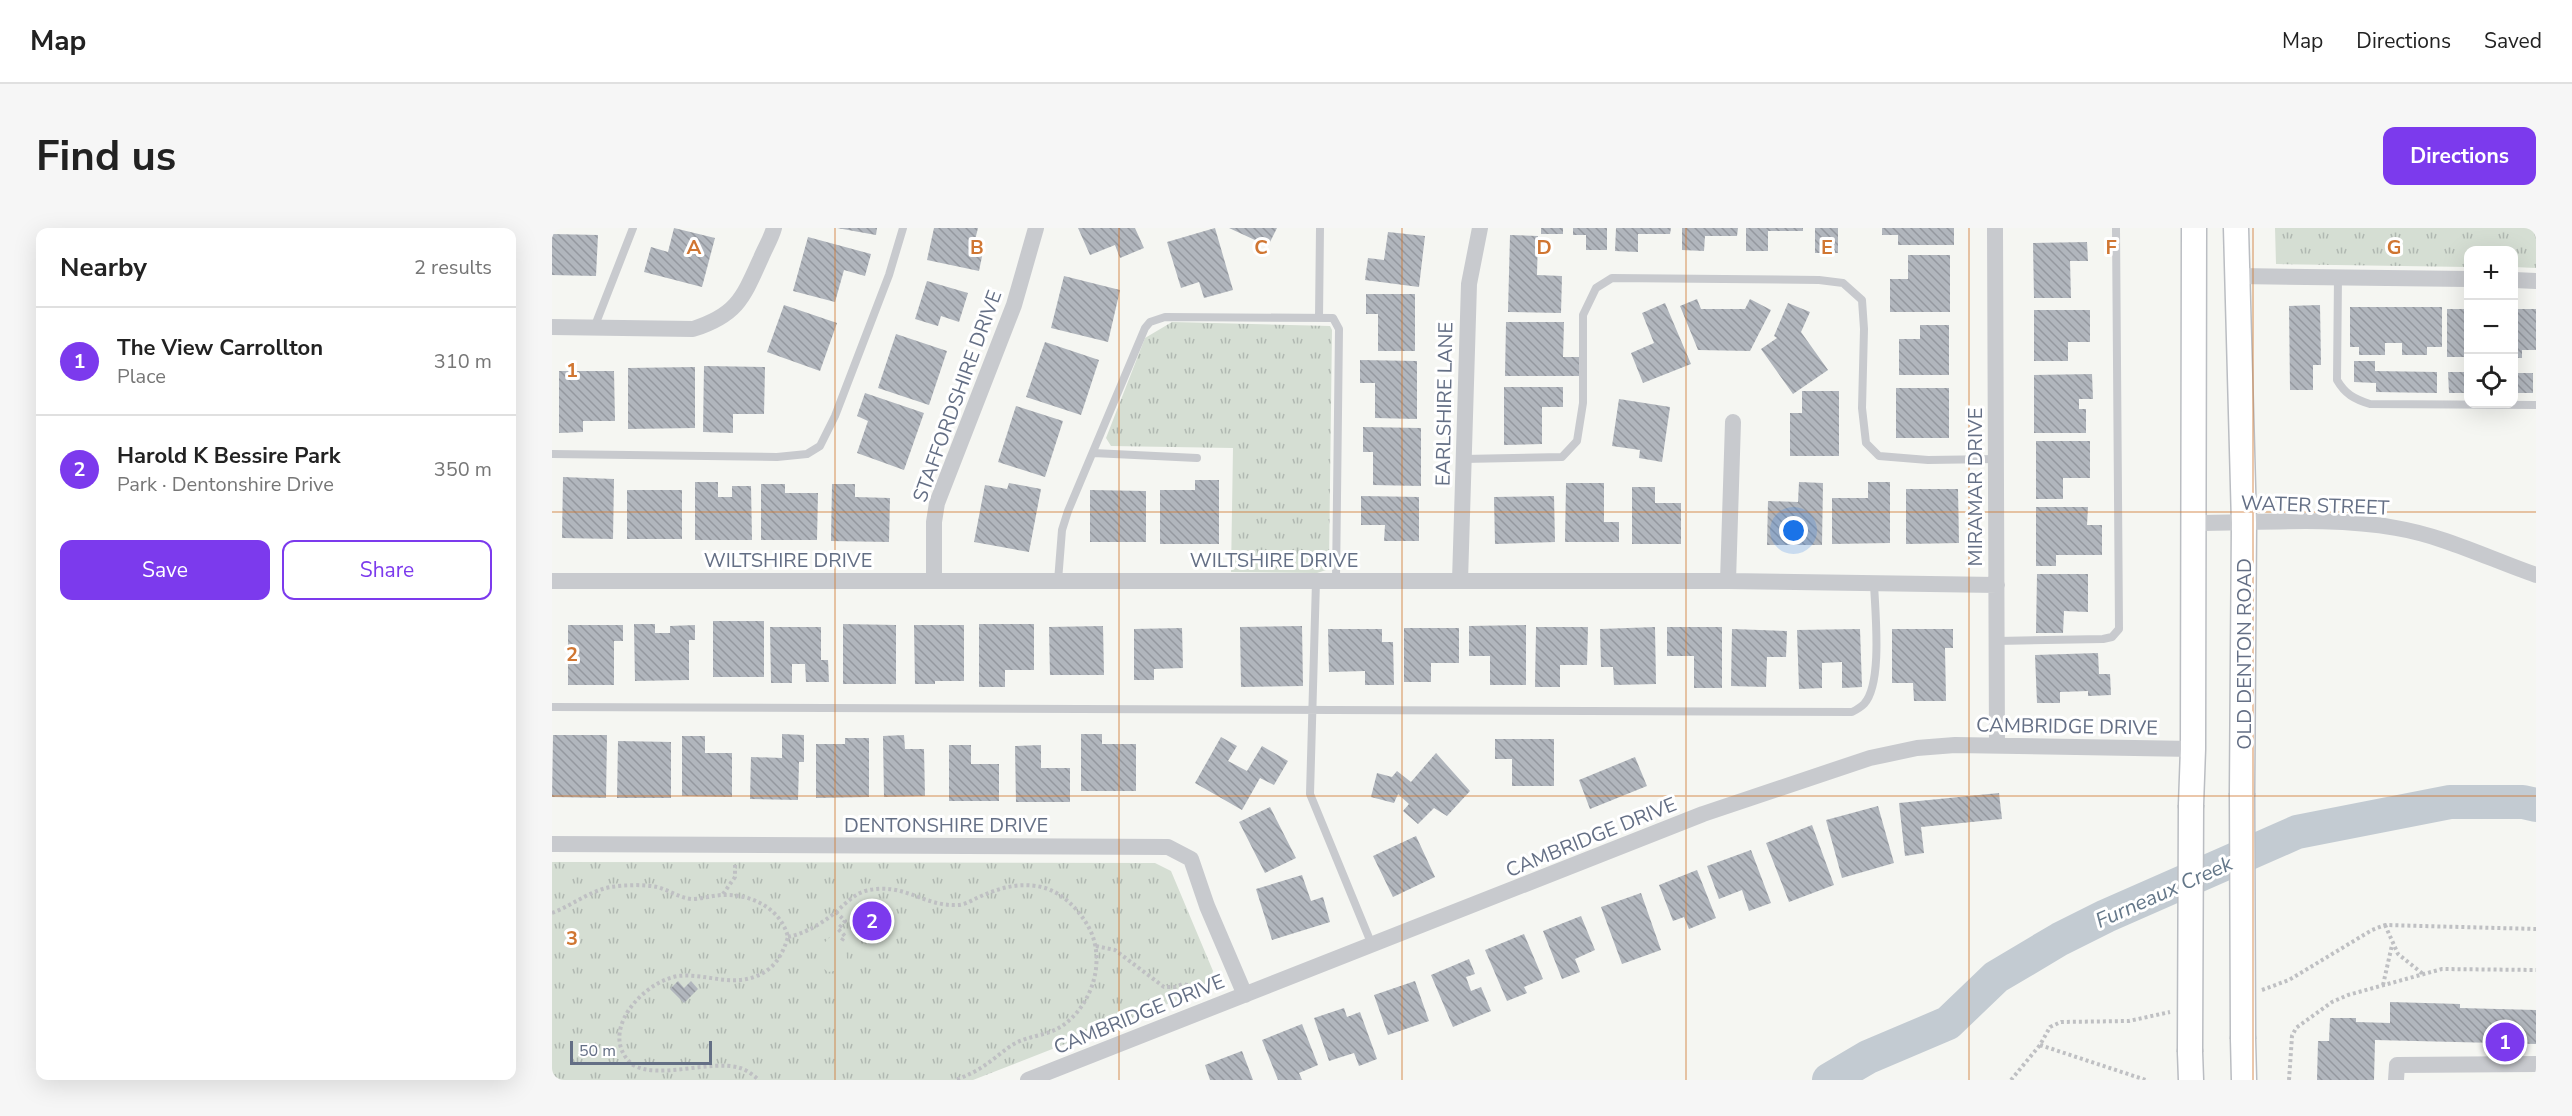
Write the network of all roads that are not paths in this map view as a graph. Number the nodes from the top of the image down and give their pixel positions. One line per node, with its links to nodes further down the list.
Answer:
1 (633, 228): 18 (lane)
2 (774, 228): 18 (street)
3 (903, 228): 22 (lane)
4 (1036, 228): 30 (street, STAFFORDSHIRE DRIVE)
5 (1320, 228): 16 (lane)
6 (1480, 228): 24 (street, EARLSHIRE LANE)
7 (1995, 228): 25 (street, MIRAMAR DRIVE)
8 (2116, 228): 38 (lane)
9 (2194, 228): 26 (main road)
10 (2236, 228): 11 (main road, OLD DENTON ROAD)
11 (2238, 276): 12 (street); 27 (main road, OLD DENTON ROAD)
12 (2338, 276): 13 (street); 19 (lane)
13 (2464, 279)
14 (2518, 280): 15 (street)
15 (2536, 281)
16 (1319, 318): 21 (lane); 33 (lane)
17 (552, 327): 18 (street)
18 (594, 328)
19 (2536, 405)
20 (1733, 422): 35 (street)
21 (1093, 453): 23 (lane); 31 (lane)
22 (552, 454)
23 (1197, 458)
24 (1463, 459): 25 (lane); 34 (street, EARLSHIRE LANE)
25 (1996, 459): 37 (street, MIRAMAR DRIVE)
26 (2193, 523): 27 (street, WATER STREET); 42 (main road)
27 (2244, 523): 28 (street, WATER STREET); 49 (main road, OLD DENTON ROAD, bridge)
28 (2535, 571)
29 (552, 581): 30 (street, WILTSHIRE DRIVE)
30 (934, 581): 31 (street, WILTSHIRE DRIVE)
31 (1058, 581): 32 (street, WILTSHIRE DRIVE)
32 (1316, 581): 33 (street, WILTSHIRE DRIVE); 40 (lane)
33 (1336, 581): 34 (street, WILTSHIRE DRIVE)
34 (1460, 581): 35 (street, WILTSHIRE DRIVE)
35 (1728, 581): 36 (street, WILTSHIRE DRIVE)
36 (1874, 583): 37 (street, WILTSHIRE DRIVE); 40 (lane)
37 (1997, 585): 38 (street, MIRAMAR DRIVE)
38 (1997, 641): 41 (street, MIRAMAR DRIVE)
39 (552, 707): 40 (lane)
40 (1311, 710): 44 (lane)
41 (1997, 745): 42 (street, CAMBRIDGE DRIVE); 44 (street, CAMBRIDGE DRIVE)
42 (2193, 748): 48 (main road, bridge)
43 (552, 844): 45 (street, DENTONSHIRE DRIVE)
44 (1372, 945): 45 (street, CAMBRIDGE DRIVE)
45 (1245, 994): 47 (street, CAMBRIDGE DRIVE)
46 (2536, 1064): 50 (street)
47 (1028, 1080)
48 (2191, 1080)
49 (2244, 1080)
50 (2397, 1080)

